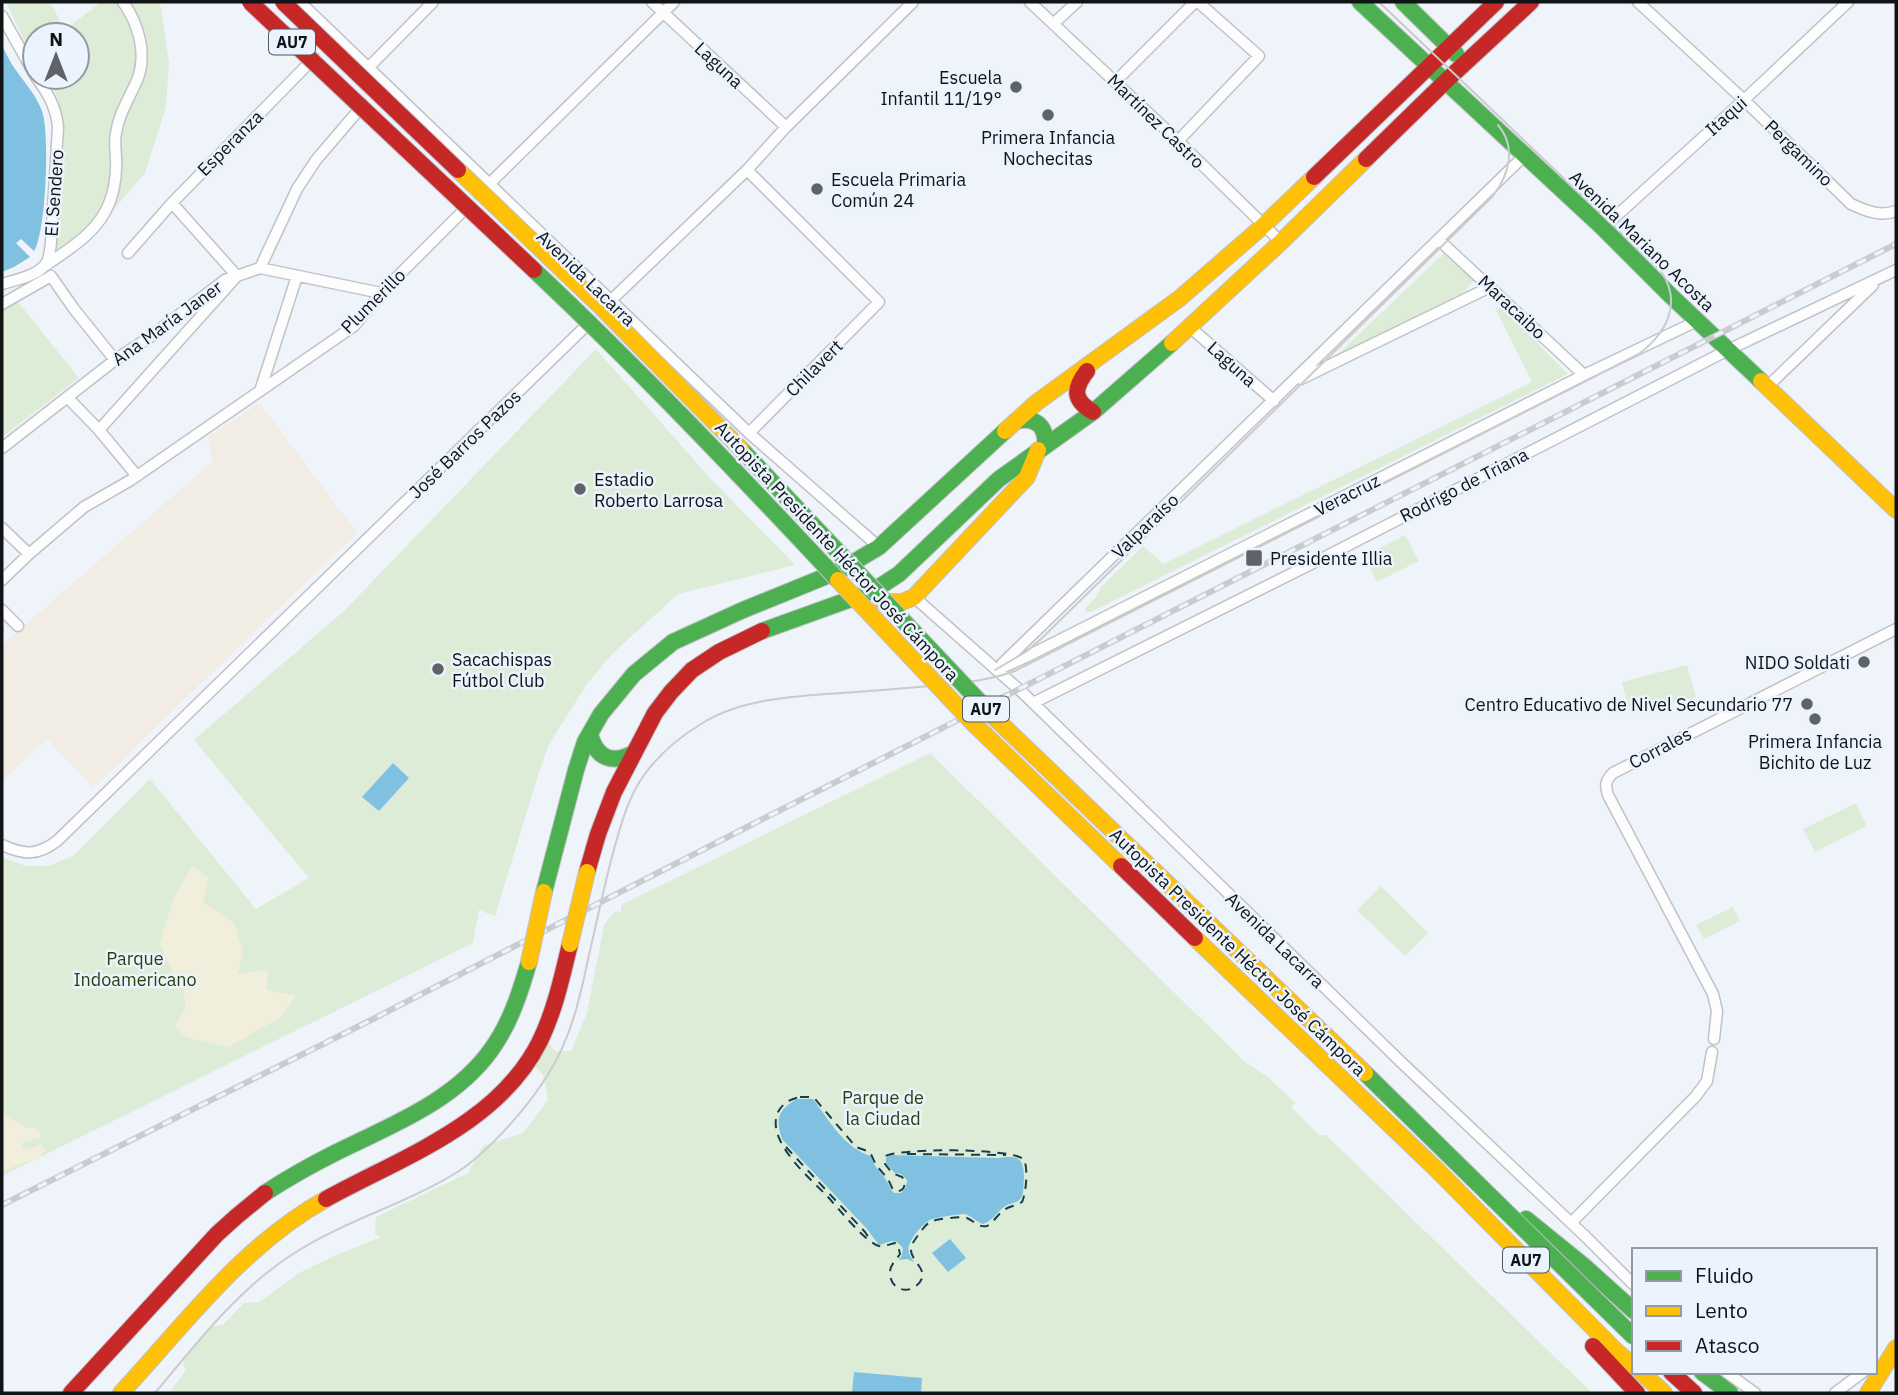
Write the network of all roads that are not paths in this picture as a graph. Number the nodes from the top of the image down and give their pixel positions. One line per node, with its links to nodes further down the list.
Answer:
1 (123, 2): 44 (street)
2 (250, 2): 91 (main road, Autopista Presidente Héctor José Cámpora / AU7, bridge)
3 (283, 2): 90 (main road, Autopista Presidente Héctor José Cámpora / AU7, bridge)
4 (300, 2): 21 (street, Avenida Lacarra)
5 (433, 2): 26 (street)
6 (652, 2): 18 (street, Laguna)
7 (674, 2): 18 (street, Plumerillo)
8 (913, 2): 32 (street, José Barros Pazos)
9 (1030, 2): 20 (street, Martínez Castro)
10 (1077, 2): 20 (street)
11 (1196, 2): 28 (street); 33 (street)
12 (1360, 2): 25 (main road, Avenida Mariano Acosta)
13 (1403, 2): 22 (main road)
14 (1496, 2): 22 (main road)
15 (1531, 2): 24 (main road)
16 (1638, 2): 31 (street, Pergamino)
17 (1848, 2): 31 (street, Itaqui)
18 (663, 13): 32 (street, Laguna); 36 (street, Plumerillo)
19 (2, 16): 23 (street, El Sendero)
20 (1053, 24): 28 (street, Martínez Castro)
21 (335, 36): 26 (street, Avenida Lacarra); 37 (street, Esperanza)
22 (1448, 47): 24 (main road); 25 (main road)
23 (21, 50)
24 (1465, 63): 29 (main road)
25 (1429, 67): 29 (main road, Avenida Mariano Acosta); 39 (main road)
26 (368, 68): 27 (street, Avenida Lacarra)
27 (384, 82): 36 (street, Avenida Lacarra); 45 (street)
28 (1115, 82): 33 (street, Martínez Castro)
29 (1445, 82): 34 (main road, Avenida Mariano Acosta); 42 (main road)
30 (46, 91): 44 (street, El Sendero)
31 (1744, 100): 38 (street, Pergamino); 40 (street, Itaqui)
32 (786, 127): 35 (street, José Barros Pazos)
33 (1178, 141): 39 (street, Martínez Castro)
34 (1524, 156): 40 (main road, Avenida Mariano Acosta); 41 (street, Valparaíso)
35 (747, 170): 53 (street, José Barros Pazos); 69 (street, Chilavert)
36 (489, 184): 52 (street, Plumerillo); 53 (street, Avenida Lacarra)
37 (172, 203): 43 (street, Esperanza); 47 (street)
38 (1896, 211)
39 (1264, 225): 42 (street, Martínez Castro); 59 (main road)
40 (1603, 228): 55 (main road, Avenida Mariano Acosta)
41 (1439, 240): 51 (street, Maracaibo); 61 (street, Valparaíso)
42 (1281, 242): 56 (main road)
43 (128, 253)
44 (45, 266): 50 (street)
45 (260, 268): 47 (street, Ana María Janer); 48 (street)
46 (1896, 270): 49 (street, Rodrigo de Triana)
47 (237, 276): 58 (street, Ana María Janer); 68 (street)
48 (298, 276): 52 (street); 63 (street)
49 (1881, 278): 57 (street, Rodrigo de Triana); 62 (street)
50 (2, 284)
51 (1490, 287): 60 (street, Maracaibo); 61 (street, Valparaíso)
52 (381, 293): 63 (street, Plumerillo)
53 (611, 301): 69 (street, Avenida Lacarra); 87 (street, José Barros Pazos)
54 (2, 304): 58 (street)
55 (1697, 321): 57 (main road, Avenida Mariano Acosta); 60 (street, Veracruz)
56 (1190, 327): 65 (street, Laguna); 66 (main road)
57 (1728, 350): 62 (main road, Avenida Mariano Acosta); 84 (street, Rodrigo de Triana)
58 (116, 360): 64 (street, Ana María Janer)
59 (1095, 361): 66 (main road); 67 (main road)
60 (1584, 375): 83 (street, Veracruz)
61 (1293, 383): 65 (street, Valparaíso)
62 (1767, 387): 73 (main road, Avenida Mariano Acosta)
63 (260, 391): 72 (street, Plumerillo)
64 (67, 397): 68 (street); 70 (street, Ana María Janer)
65 (1274, 401): 83 (street, Valparaíso)
66 (1093, 412): 71 (main road)
67 (1014, 422): 71 (main road); 75 (main road)
68 (99, 430): 72 (street)
69 (749, 433): 75 (street, Avenida Lacarra)
70 (2, 448)
71 (1042, 448): 78 (main road); 79 (main road)
72 (137, 476): 76 (street, Plumerillo)
73 (1896, 510)
74 (2, 528): 76 (street)
75 (879, 547): 85 (main road)
76 (29, 554): 77 (street, Plumerillo)
77 (2, 580)
78 (862, 595): 79 (main road); 86 (main road)
79 (914, 597): 83 (street, Avenida Lacarra)
80 (2, 610): 81 (street)
81 (18, 626)
82 (1896, 629): 88 (street, Corrales)
83 (997, 670): 84 (street, Avenida Lacarra)
84 (1032, 703): 92 (street, Avenida Lacarra)
85 (590, 734): 86 (main road); 104 (main road, bridge)
86 (634, 753): 105 (main road, bridge)
87 (2, 845)
88 (1714, 1039)
89 (1712, 1052): 92 (street)
90 (1454, 1159): 94 (main road, bridge); 95 (main road, Autopista Presidente Héctor José Cámpora / AU7, bridge)
91 (1436, 1169): 98 (main road, Autopista Presidente Héctor José Cámpora / AU7); 106 (main road)
92 (1571, 1223): 93 (street, Avenida Lacarra)
93 (1632, 1283)
94 (1632, 1309)
95 (1632, 1335)
96 (1896, 1348): 97 (street); 112 (main road)
97 (1877, 1362)
98 (1632, 1364)
99 (1643, 1374): 107 (main road)
100 (1673, 1374): 108 (main road)
101 (1729, 1374): 110 (street)
102 (1860, 1374): 111 (street)
103 (1706, 1376): 109 (main road)
104 (71, 1393)
105 (121, 1393)
106 (1637, 1393)
107 (1664, 1393)
108 (1694, 1393)
109 (1730, 1393)
110 (1755, 1393)
111 (1835, 1393)
112 (1868, 1393)

